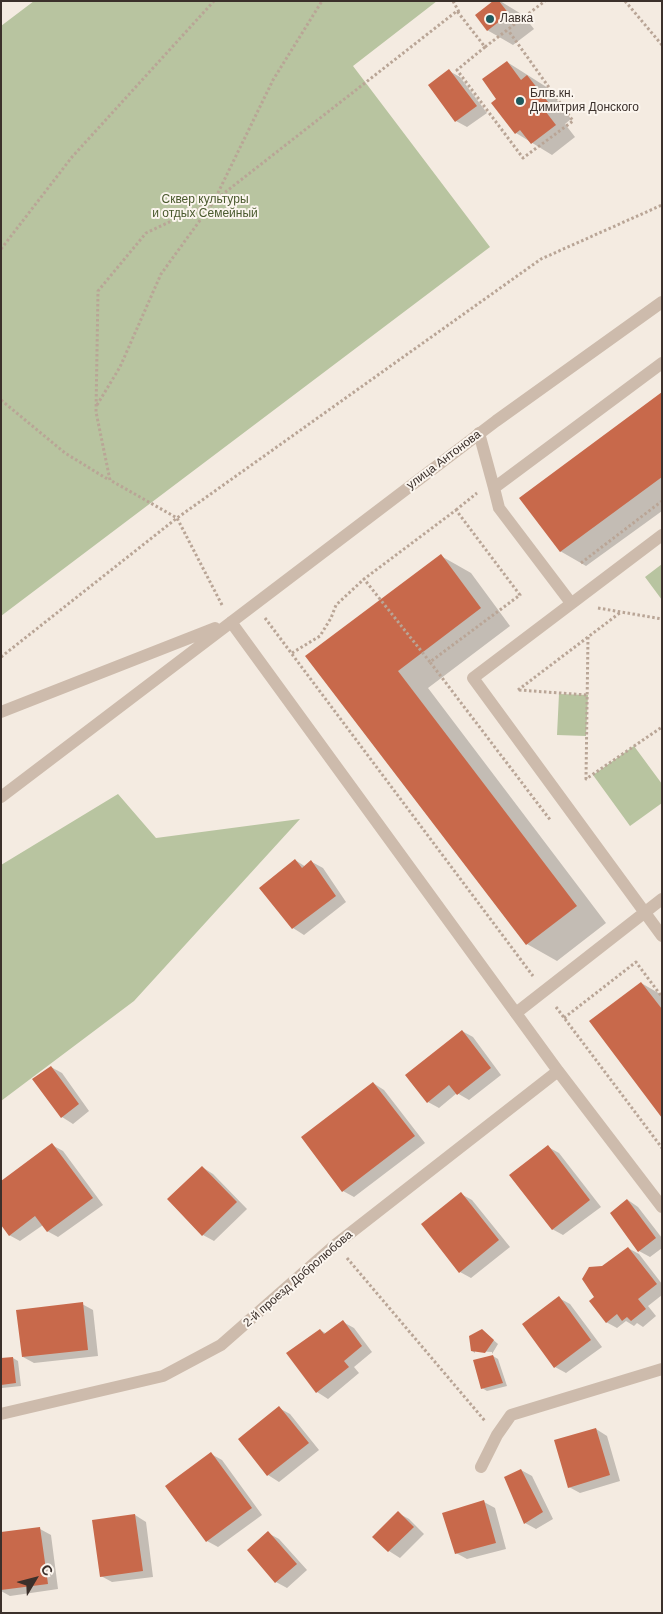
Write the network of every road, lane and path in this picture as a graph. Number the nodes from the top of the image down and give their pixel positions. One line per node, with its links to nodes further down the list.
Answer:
1 (214, 1): 12 (path)
2 (322, 1): 10 (path)
3 (453, 1): 6 (path)
4 (545, 1): 7 (path)
5 (625, 1): 8 (path)
6 (464, 22): 9 (path); 10 (path)
7 (508, 30): 9 (path); 9 (path)
8 (662, 45)
9 (485, 47)
10 (214, 201): 16 (path); 16 (path)
11 (662, 205): 23 (path)
12 (1, 249)
13 (662, 302): 17 (street, улица Антонова)
14 (662, 364): 19 (street)
15 (1, 400): 18 (path)
16 (96, 405): 18 (path)
17 (479, 433): 19 (street); 28 (street, улица Антонова)
18 (110, 480): 23 (path)
19 (494, 488): 27 (street)
20 (481, 490): 22 (path)
21 (662, 501): 25 (path)
22 (456, 510)
23 (177, 518): 31 (path); 34 (path)
24 (662, 535): 27 (street)
25 (581, 563)
26 (364, 579): 33 (path)
27 (571, 603): 29 (path); 40 (street)
28 (254, 604): 31 (street, улица Антонова); 33 (path)
29 (621, 612): 30 (path); 32 (path)
30 (662, 619)
31 (231, 622): 36 (street); 38 (street, улица Антонова); 44 (street)
32 (588, 637): 35 (path); 35 (path)
33 (292, 653): 42 (path)
34 (1, 657)
35 (588, 695): 37 (path)
36 (1, 712)
37 (662, 727)
38 (1, 797)
39 (662, 899): 40 (street)
40 (644, 913): 41 (street); 42 (street)
41 (662, 936)
42 (544, 991): 44 (street); 45 (path)
43 (662, 997): 45 (path)
44 (516, 1013): 46 (street)
45 (564, 1018): 47 (path)
46 (558, 1071): 48 (street); 49 (street, 2-й проезд Добролюбова)
47 (662, 1148)
48 (662, 1207)
49 (335, 1244): 51 (street, 2-й проезд Добролюбова); 52 (path)
50 (662, 1369): 52 (street)
51 (1, 1414)
52 (497, 1435): 53 (street)
53 (481, 1467)

